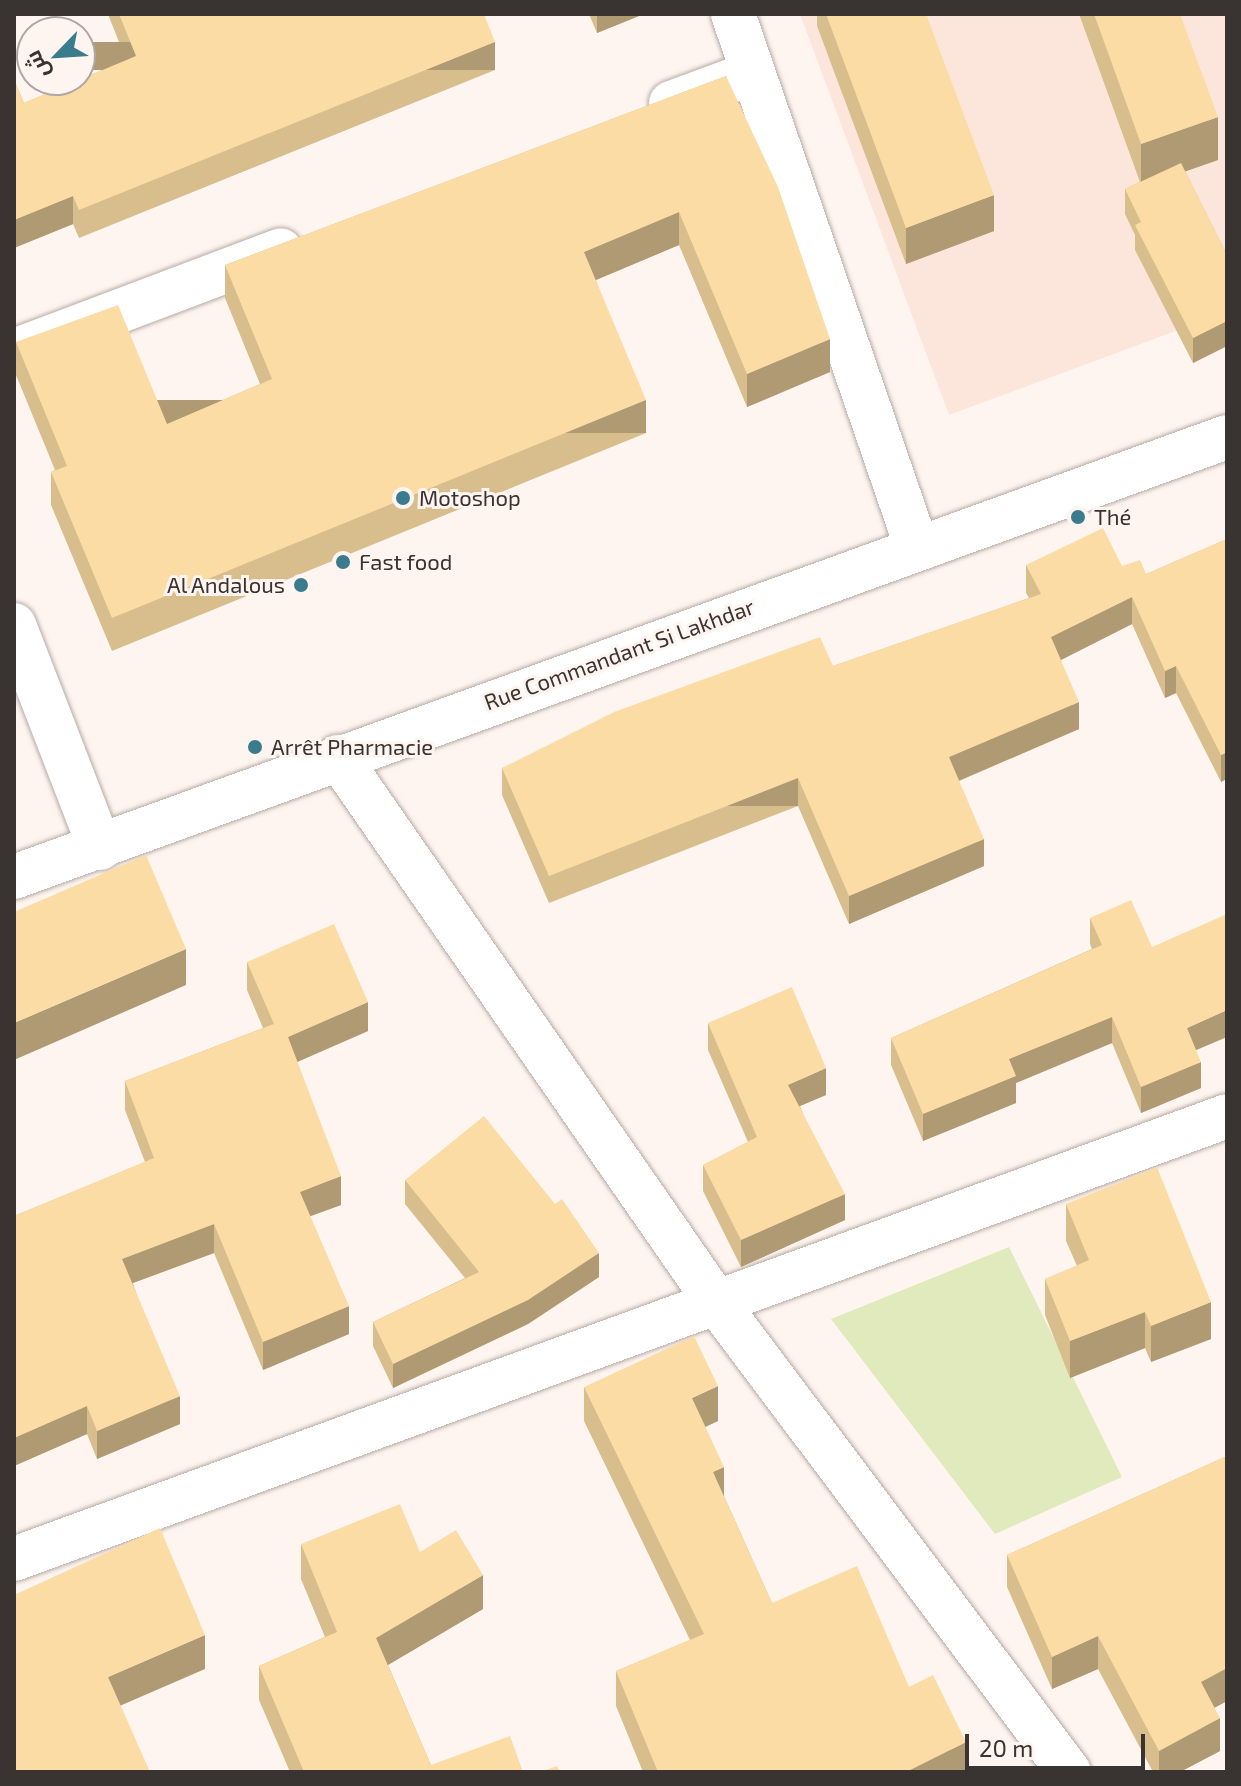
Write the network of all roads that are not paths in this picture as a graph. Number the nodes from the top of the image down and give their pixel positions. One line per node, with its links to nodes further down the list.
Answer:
1 (733, 14): 2 (street)
2 (752, 73): 3 (street); 7 (street)
3 (634, 117)
4 (324, 234): 5 (street)
5 (14, 351)
6 (1227, 437): 7 (street, Rue Commandant Si Lakhdar)
7 (916, 545): 9 (street, Rue Commandant Si Lakhdar)
8 (14, 625): 10 (street)
9 (338, 757): 10 (street, Rue Commandant Si Lakhdar); 13 (street)
10 (100, 848): 11 (street, Rue Commandant Si Lakhdar)
11 (14, 877)
12 (1227, 1116): 13 (street)
13 (719, 1306): 14 (street); 15 (street)
14 (14, 1559)
15 (1069, 1772)

